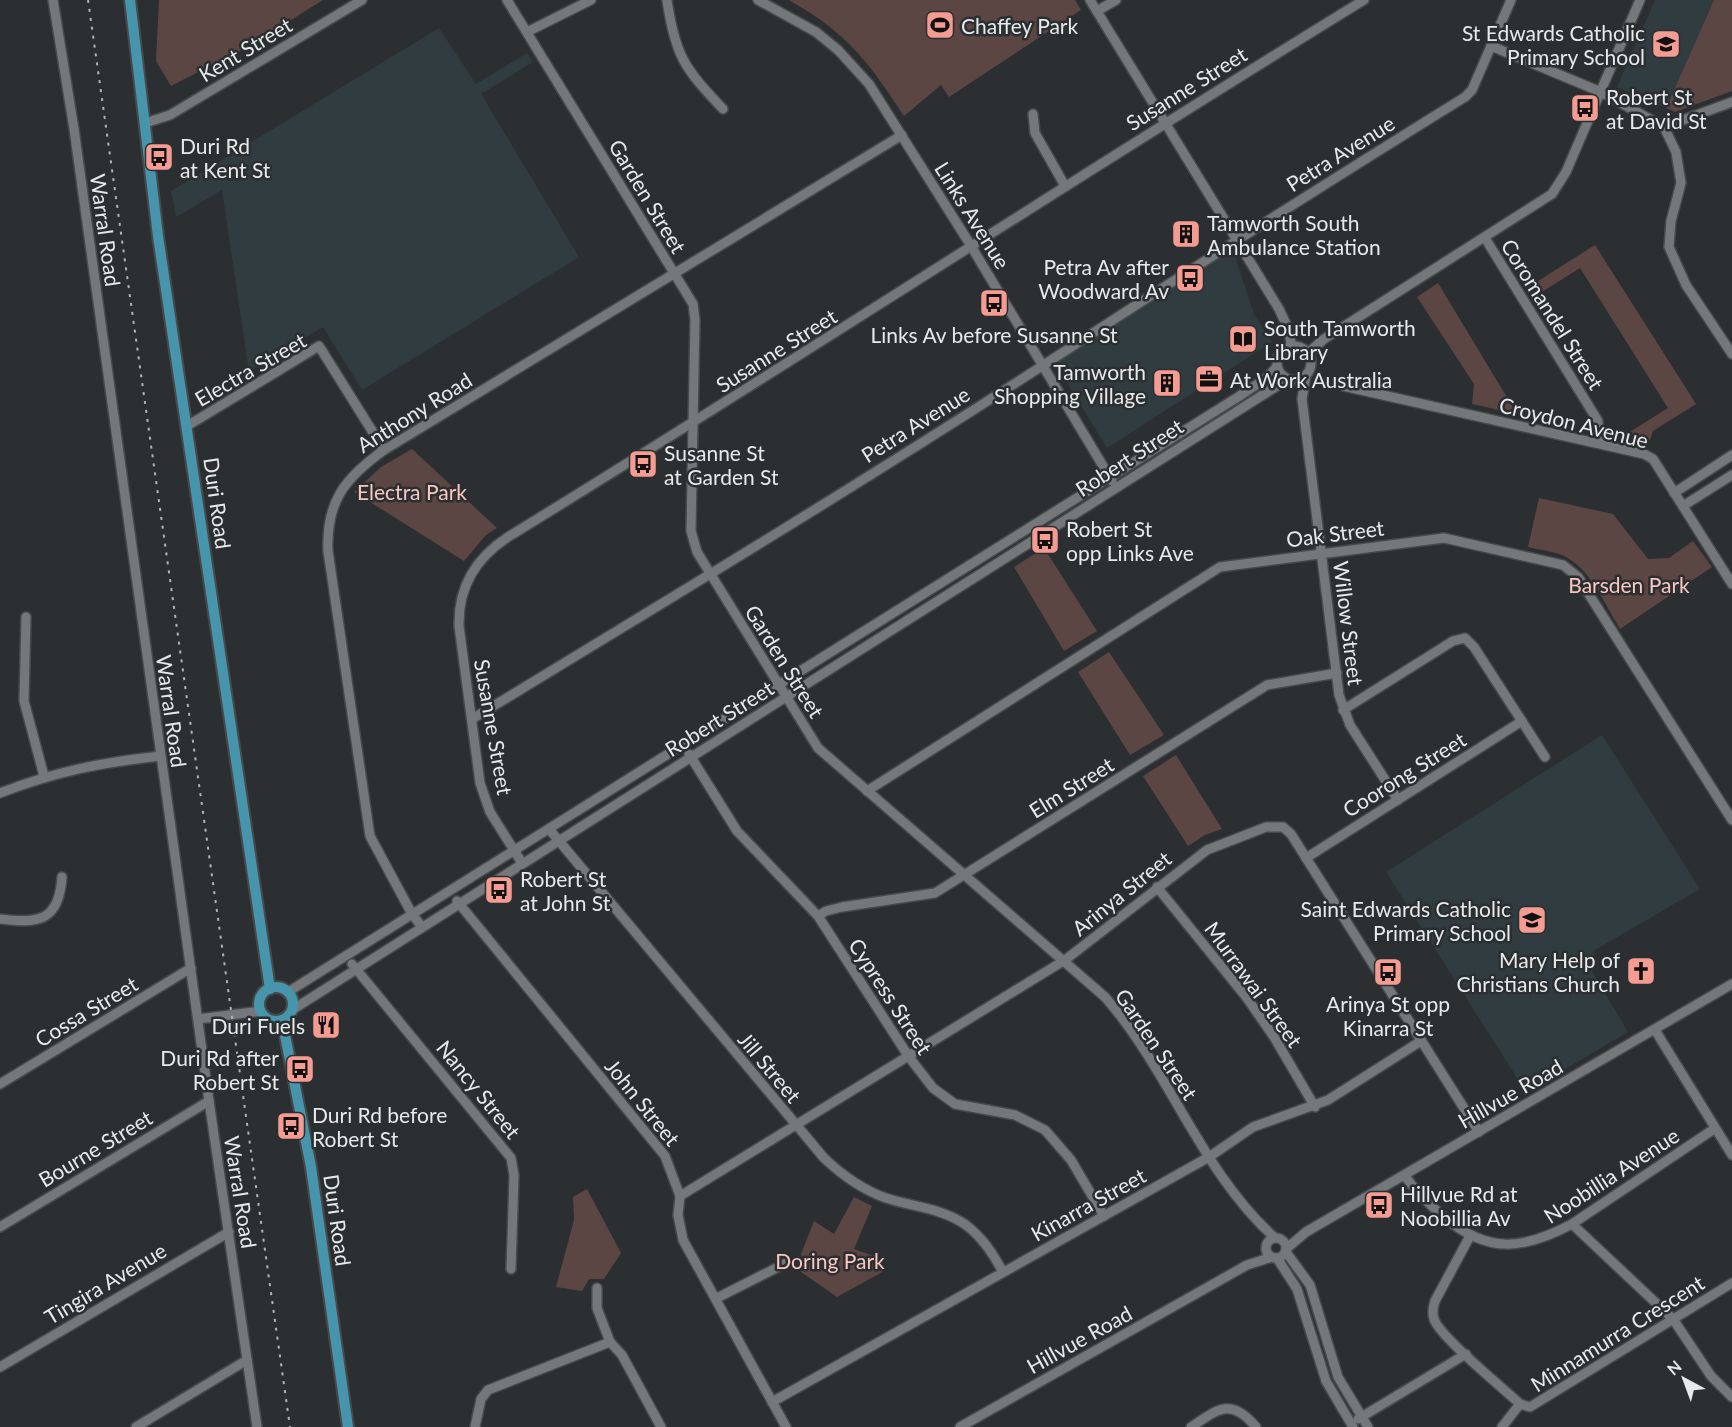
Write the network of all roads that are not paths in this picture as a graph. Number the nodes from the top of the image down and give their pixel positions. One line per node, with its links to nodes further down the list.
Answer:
1 (53, 0): 61 (street, Warral Road)
2 (130, 0): 15 (main road, Duri Road)
3 (138, 0): 15 (main road, Duri Road)
4 (362, 0): 23 (street, Kent Street)
5 (507, 0): 16 (street, Garden Street)
6 (591, 0): 16 (street)
7 (667, 0): 20 (street)
8 (758, 0): 25 (street, Links Avenue)
9 (1090, 0): 14 (street)
10 (1116, 0): 14 (street)
11 (1364, 0): 22 (street, Susanne Street)
12 (1511, 0): 17 (street, Petra Avenue)
13 (1640, 0): 18 (street)
14 (1097, 11): 22 (street)
15 (133, 21): 23 (main road, Duri Road)
16 (527, 32): 30 (street, Garden Street)
17 (1491, 46): 18 (street); 28 (street, Petra Avenue)
18 (1601, 92): 24 (street); 27 (street)
19 (1732, 102): 24 (street)
20 (723, 109)
21 (1033, 114): 26 (street)
22 (1165, 122): 26 (street, Susanne Street); 28 (street)
23 (145, 123): 41 (main road, Duri Road)
24 (1664, 127): 33 (street)
25 (902, 135): 29 (street, Links Avenue); 30 (street, Anthony Road)
26 (1065, 186): 29 (street, Susanne Street)
27 (1485, 237): 32 (street); 42 (street, Coromandel Street)
28 (1236, 239): 31 (street); 34 (street, Petra Avenue)
29 (971, 246): 34 (street, Links Avenue); 40 (street, Susanne Street)
30 (674, 273): 40 (street, Garden Street); 43 (street, Anthony Road)
31 (1292, 346): 32 (street); 35 (street)
32 (1308, 353): 36 (street)
33 (1732, 354)
34 (1043, 365): 46 (street, Links Avenue); 51 (street, Petra Avenue)
35 (1277, 367): 37 (street); 46 (street, Robert Street)
36 (1306, 375): 37 (street); 39 (street, Willow Street)
37 (1289, 380): 39 (street, Willow Street); 47 (street, Robert Street)
38 (1343, 386): 42 (street, Croydon Avenue)
39 (1302, 399): 50 (street, Willow Street)
40 (692, 424): 51 (street, Garden Street); 58 (street, Susanne Street)
41 (187, 426): 43 (street, Electra Street); 88 (main road, Duri Road)
42 (1599, 443): 48 (street, Croydon Avenue)
43 (384, 450): 79 (street, Anthony Road)
44 (1732, 455): 48 (street)
45 (1732, 475): 49 (street)
46 (1109, 476): 47 (street, Links Avenue); 55 (street, Robert Street)
47 (1115, 487): 56 (street, Robert Street)
48 (1674, 493): 49 (street, Croydon Avenue)
49 (1683, 506): 52 (street, Croydon Avenue)
50 (1322, 552): 54 (street, Willow Street); 65 (street, Oak Street); 68 (street, Oak Street)
51 (711, 574): 55 (street, Garden Street); 58 (street, Petra Avenue)
52 (1732, 584)
53 (26, 618): 64 (street)
54 (1337, 673): 57 (street, Willow Street); 74 (street, Elm Street)
55 (778, 685): 56 (street, Garden Street); 60 (street, Robert Street)
56 (786, 697): 62 (street, Robert Street); 65 (street, Garden Street)
57 (1343, 710): 59 (street); 67 (street, Willow Street)
58 (472, 719): 71 (street, Susanne Street)
59 (1522, 721): 63 (street); 67 (street, Coorong Street)
60 (683, 744): 62 (street, Cypress Street); 69 (street, Robert Street)
61 (160, 756): 64 (street); 85 (street, Warral Road)
62 (691, 757): 70 (street, Robert Street); 80 (street, Cypress Street)
63 (1545, 758)
64 (44, 776): 66 (street)
65 (867, 791): 74 (street, Garden Street)
66 (0, 793)
67 (1398, 800): 72 (street, Coorong Street)
68 (1732, 820)
69 (549, 829): 70 (street, Jill Street); 71 (street, Robert Street)
70 (558, 840): 73 (street, Robert Street); 100 (street, Jill Street)
71 (514, 851): 73 (street, Susanne Street); 77 (street, Robert Street)
72 (1306, 858): 76 (street, Arinya Street); 95 (street, Arinya Street)
73 (522, 863): 78 (street, Robert Street)
74 (964, 875): 80 (street, Elm Street); 84 (street, Garden Street)
75 (62, 877): 81 (street)
76 (1157, 887): 84 (street, Arinya Street); 99 (street, Murrawai Street)
77 (449, 892): 78 (street, John Street); 79 (street, Robert Street)
78 (459, 904): 82 (street, Robert Street); 106 (street, John Street)
79 (412, 914): 82 (street, Anthony Road); 83 (street, Robert Street)
80 (818, 916): 96 (street, Cypress Street)
81 (0, 919)
82 (422, 927): 86 (street, Robert Street)
83 (346, 957): 86 (street, Nancy Street); 89 (street, Robert Street)
84 (1065, 960): 96 (street, Arinya Street); 104 (street, Garden Street)
85 (191, 968): 92 (street, Warral Road); 97 (street, Cossa Street)
86 (356, 968): 91 (street, Robert Street); 118 (street, Nancy Street)
87 (1732, 984): 94 (street, Hillvue Road)
88 (270, 989): 89 (main road); 90 (main road)
89 (288, 992): 91 (main road)
90 (261, 1011): 92 (street); 93 (main road)
91 (292, 1011): 93 (main road)
92 (198, 1019): 98 (street, Warral Road)
93 (282, 1020): 136 (main road, Duri Road)
94 (1655, 1029): 101 (street); 102 (street, Hillvue Road)
95 (1421, 1041): 99 (street, Kinarra Street); 102 (street, Arinya Street)
96 (909, 1058): 100 (street, Arinya Street); 107 (street, Cypress Street)
97 (0, 1084)
98 (208, 1101): 109 (street, Bourne Street); 110 (street, Warral Road)
99 (1315, 1107): 104 (street, Kinarra Street)
100 (795, 1125): 106 (street, Arinya Street); 119 (street, Jill Street)
101 (1714, 1129): 103 (street); 108 (street, Noobillia Avenue)
102 (1479, 1132): 105 (street, Hillvue Road)
103 (1732, 1155)
104 (1209, 1157): 107 (street, Kinarra Street); 113 (street, Garden Street)
105 (1405, 1176): 111 (street, Hillvue Road); 112 (street, Noobillia Avenue)
106 (680, 1196): 122 (street, John Street)
107 (1104, 1215): 119 (street, Kinarra Street)
108 (1572, 1224): 112 (street, Noobillia Avenue); 123 (street)
109 (0, 1227)
110 (229, 1232): 126 (street, Warral Road); 127 (street, Tingira Avenue)
111 (1306, 1232): 113 (street, Hillvue Road); 114 (street, Hillvue Road)
112 (1470, 1236): 125 (street, Minnamurra Crescent)
113 (1272, 1242): 114 (street); 115 (street); 117 (street, Hillvue Road)
114 (1286, 1251): 115 (street, Hillvue Road); 131 (street)
115 (1274, 1258): 117 (street, Hillvue Road); 133 (street)
116 (786, 1263): 122 (street)
117 (1247, 1265): 132 (street, Hillvue Road)
118 (511, 1269)
119 (1003, 1272): 129 (street, Kinarra Street)
120 (1732, 1283): 123 (street, Minnamurra Crescent)
121 (597, 1288): 124 (street)
122 (717, 1298): 129 (street, John Street)
123 (1673, 1319): 128 (street); 130 (street, Minnamurra Crescent)
124 (610, 1342): 137 (street); 138 (street)
125 (1466, 1354): 130 (street, Minnamurra Crescent); 131 (street)
126 (248, 1360): 134 (street); 135 (street, Warral Road)
127 (0, 1367)
128 (1732, 1397)
129 (772, 1402): 139 (street, John Street)
130 (1520, 1404): 144 (street, Minnamurra Crescent)
131 (1362, 1417): 133 (street); 143 (street)
132 (971, 1424): 140 (street, Hillvue Road)
133 (1352, 1425)
134 (136, 1427)
135 (257, 1427)
136 (348, 1427)
137 (475, 1427)
138 (661, 1427)
139 (786, 1427)
140 (960, 1427)
141 (1191, 1427): 142 (street)
142 (1256, 1427)
143 (1368, 1427)
144 (1502, 1427)

